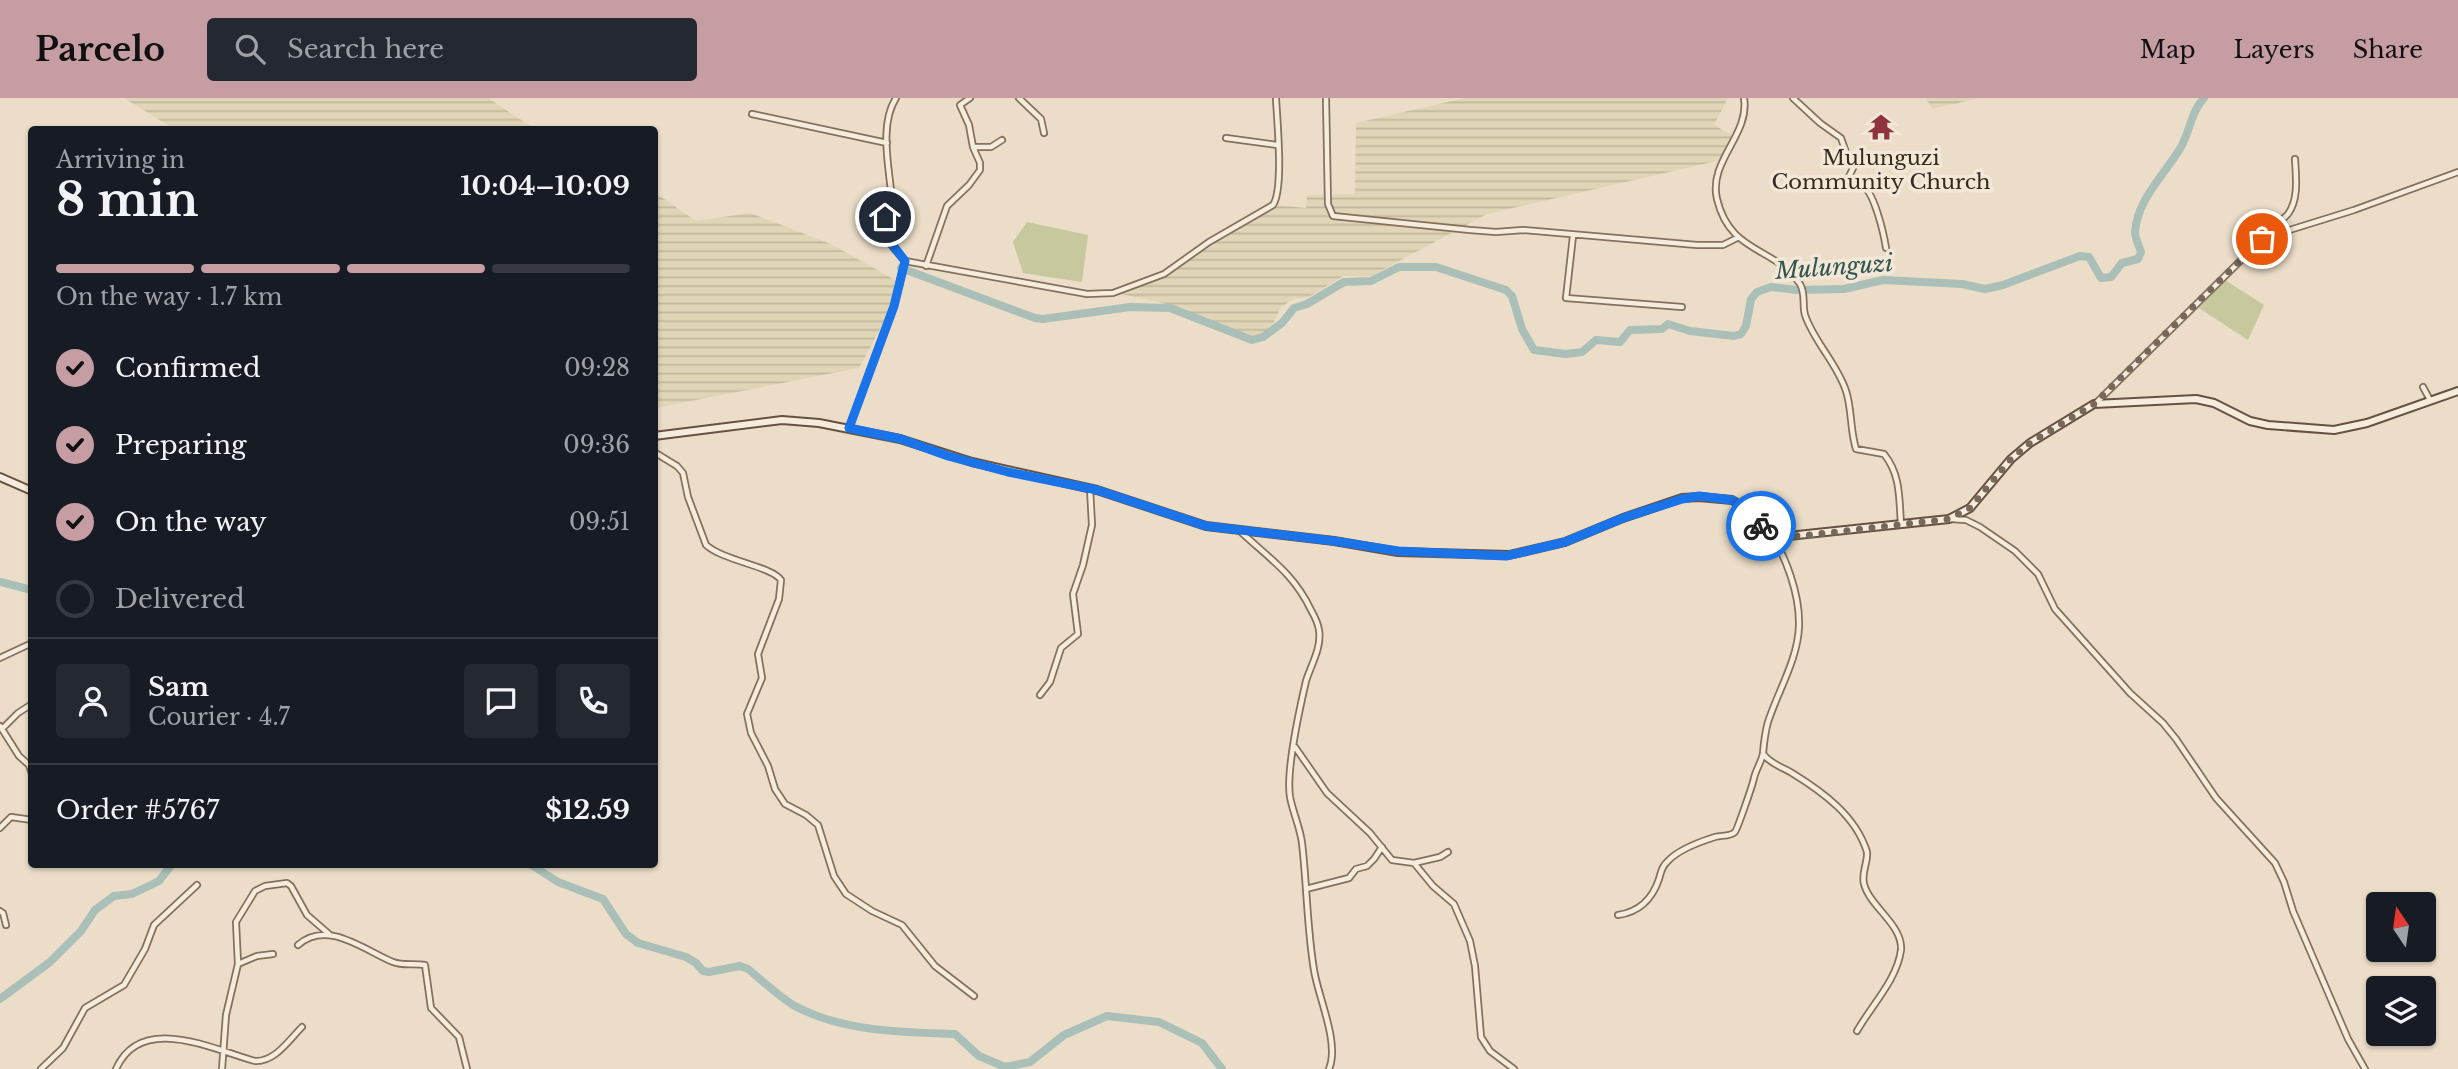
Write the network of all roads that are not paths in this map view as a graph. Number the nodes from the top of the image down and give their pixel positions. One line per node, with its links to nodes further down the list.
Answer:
1 (896, 98): 12 (street)
2 (970, 98): 14 (street)
3 (1019, 98): 9 (street)
4 (1276, 98): 13 (street)
5 (1326, 98): 17 (street)
6 (1744, 98): 18 (street)
7 (1793, 98): 20 (street)
8 (752, 114): 12 (street)
9 (1044, 134)
10 (1226, 138): 13 (street)
11 (1002, 140): 14 (street)
12 (887, 143): 21 (street)
13 (1277, 145): 22 (street)
14 (973, 147): 22 (street)
15 (2295, 159): 19 (street)
16 (2458, 172): 19 (street)
17 (1573, 236): 18 (street); 23 (street)
18 (1737, 237): 35 (street)
19 (2262, 239): 27 (street)
20 (1886, 248)
21 (905, 261): 22 (street); 28 (street)
22 (926, 266)
23 (1682, 307)
24 (2423, 387): 26 (street)
25 (2458, 391): 26 (street)
26 (2430, 400): 27 (street)
27 (2094, 404): 34 (street)
28 (849, 428): 29 (street); 32 (street)
29 (658, 436)
30 (658, 454): 60 (street)
31 (0, 477): 33 (street)
32 (1090, 488): 37 (street); 40 (street)
33 (28, 489)
34 (1949, 519): 35 (street); 70 (street)
35 (1901, 524): 36 (street)
36 (1768, 530): 37 (street); 44 (street)
37 (1241, 532): 43 (street)
38 (28, 648): 39 (street)
39 (0, 656)
40 (1040, 695)
41 (28, 707): 42 (street)
42 (1, 727): 45 (street)
43 (1294, 746): 48 (street); 52 (street)
44 (1763, 754): 54 (street); 62 (street)
45 (28, 763)
46 (28, 819): 47 (street)
47 (0, 828)
48 (1382, 847): 50 (street); 52 (street)
49 (1448, 852): 50 (street)
50 (1414, 863): 69 (street)
51 (197, 885): 64 (street)
52 (1306, 889): 68 (street)
53 (0, 911): 55 (street)
54 (1618, 915)
55 (6, 925)
56 (329, 934): 57 (street); 59 (street); 67 (street)
57 (298, 946)
58 (273, 954): 59 (street)
59 (238, 964): 63 (street)
60 (974, 996)
61 (302, 1027): 63 (street)
62 (1857, 1031)
63 (222, 1052): 65 (street); 66 (street)
64 (41, 1069)
65 (116, 1069)
66 (222, 1069)
67 (467, 1069)
68 (1329, 1069)
69 (1514, 1069)
70 (2365, 1069)

